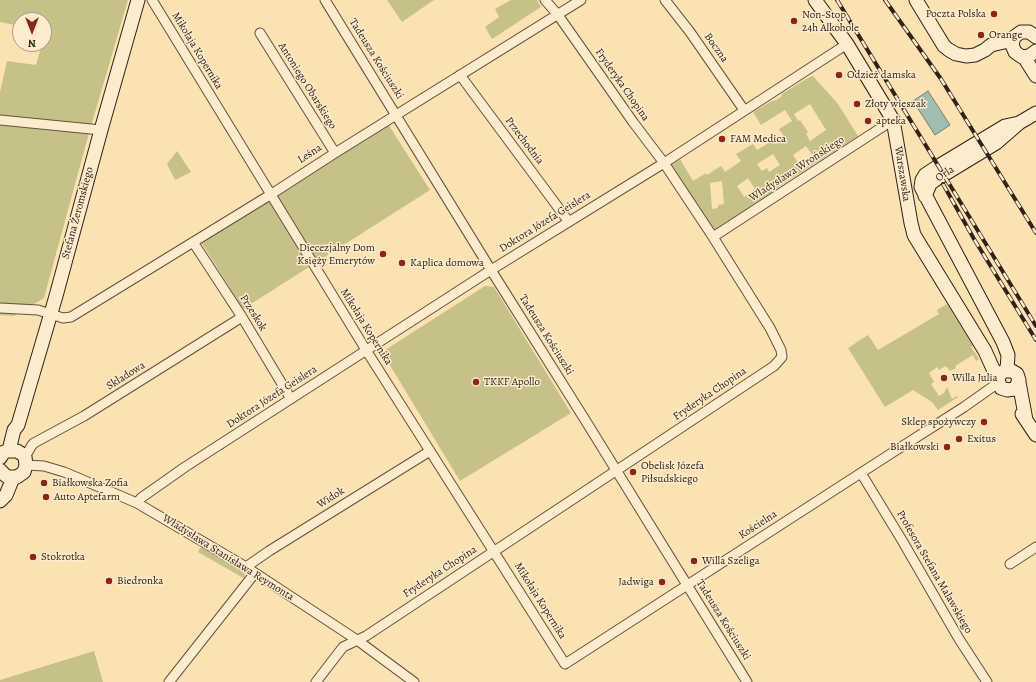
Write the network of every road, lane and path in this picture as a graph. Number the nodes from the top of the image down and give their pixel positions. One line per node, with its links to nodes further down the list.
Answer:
1 (138, 0): 21 (main road, Stefana Żeromskiego)
2 (152, 0): 24 (street, Mikołaja Kopernika)
3 (325, 0): 18 (street, Tadeusza Kościuszki)
4 (545, 0): 9 (street, Fryderyka Chopina)
5 (581, 0): 9 (street, Leśna)
6 (665, 0): 16 (street, Boczna)
7 (815, 0): 12 (main road, Warszawska)
8 (916, 0): 13 (main road)
9 (558, 15): 14 (street, Leśna); 23 (street, Fryderyka Chopina)
10 (1034, 32): 13 (main road)
11 (260, 33): 22 (street, Antoniego Obarskiego)
12 (847, 44): 16 (street, Doktora Józefa Geislera); 20 (main road, Warszawska)
13 (1026, 52): 15 (main road)
14 (460, 75): 18 (street, Leśna); 26 (street, Przechodnia)
15 (1036, 76)
16 (744, 110): 23 (street, Doktora Józefa Geislera)
17 (1036, 112): 25 (main road, Orla)
18 (396, 114): 22 (street, Leśna); 29 (street, Tadeusza Kościuszki)
19 (0, 120): 21 (street)
20 (893, 120): 27 (street, Władysława Wrońskiego); 35 (main road, Warszawska)
21 (101, 130): 31 (main road, Stefana Żeromskiego)
22 (335, 153): 24 (street, Leśna)
23 (664, 163): 26 (street, Doktora Józefa Geislera); 27 (street, Fryderyka Chopina)
24 (270, 195): 28 (street, Leśna); 34 (street, Mikołaja Kopernika)
25 (925, 196): 33 (main road, Warszawska)
26 (569, 222): 29 (street, Doktora Józefa Geislera)
27 (713, 237): 41 (street, Fryderyka Chopina)
28 (193, 242): 31 (street, Leśna); 32 (street, Przeskok)
29 (490, 270): 34 (street, Doktora Józefa Geislera); 41 (street, Tadeusza Kościuszki)
30 (0, 308): 31 (street, Leśna)
31 (50, 314): 40 (main road, Stefana Żeromskiego)
32 (242, 317): 37 (street, Przeskok); 40 (street, Składowa)
33 (1003, 342): 35 (main road); 36 (main road, Warszawska)
34 (366, 350): 37 (street, Doktora Józefa Geislera); 39 (street, Mikołaja Kopernika)
35 (985, 351): 36 (main road, Warszawska)
36 (1007, 380): 38 (main road, Warszawska); 42 (street, Kościelna)
37 (291, 399): 46 (street, Doktora Józefa Geislera)
38 (1036, 435)
39 (430, 451): 48 (street, Mikołaja Kopernika); 50 (street, Widok)
40 (11, 457): 43 (main road); 46 (street, Władysława Stanisława Reymonta)
41 (616, 470): 48 (street, Fryderyka Chopina); 52 (street, Tadeusza Kościuszki)
42 (861, 473): 52 (street, Kościelna); 59 (street, Profesora Stefana Malawskiego)
43 (5, 474): 44 (main road); 45 (main road)
44 (0, 491)
45 (0, 501)
46 (137, 503): 50 (street, Władysława Stanisława Reymonta)
47 (1036, 547): 49 (street)
48 (494, 551): 53 (street, Fryderyka Chopina); 54 (street, Mikołaja Kopernika)
49 (1010, 564)
50 (246, 567): 51 (street, Władysława Stanisława Reymonta)
51 (254, 573): 53 (street, Władysława Stanisława Reymonta); 55 (street)
52 (686, 585): 54 (street, Kościelna); 58 (street, Tadeusza Kościuszki)
53 (357, 640): 56 (street, Fryderyka Chopina); 57 (street, Władysława Stanisława Reymonta)
54 (565, 664)
55 (170, 682)
56 (316, 682)
57 (414, 682)
58 (747, 682)
59 (987, 682)

